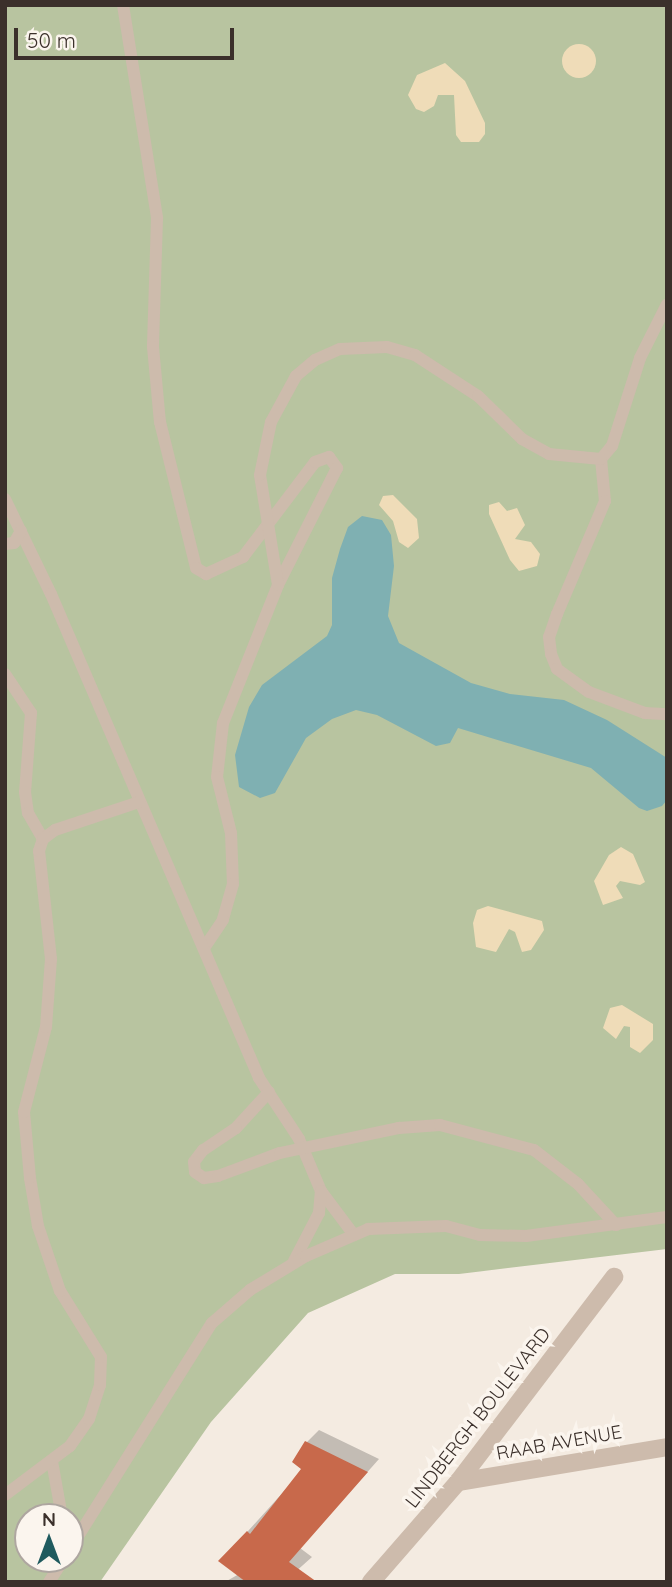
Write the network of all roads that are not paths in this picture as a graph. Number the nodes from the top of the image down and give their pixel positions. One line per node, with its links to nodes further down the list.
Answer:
1 (123, 5): 5 (lane)
2 (667, 304): 3 (lane)
3 (601, 459): 5 (lane); 10 (lane)
4 (5, 499): 6 (lane)
5 (267, 529): 8 (lane); 8 (lane)
6 (21, 531): 7 (lane); 11 (lane)
7 (5, 544)
8 (278, 585): 13 (lane)
9 (5, 674): 12 (lane)
10 (667, 714)
11 (139, 802): 12 (lane); 13 (lane)
12 (43, 839): 23 (lane)
13 (204, 947): 14 (lane)
14 (269, 1092): 15 (lane); 15 (lane)
15 (303, 1149): 16 (lane); 18 (lane)
16 (321, 1191): 19 (lane); 20 (lane)
17 (667, 1217): 18 (lane)
18 (616, 1225): 19 (lane)
19 (354, 1235): 20 (lane)
20 (292, 1265): 27 (lane)
21 (614, 1277): 24 (street, LINDBERGH BOULEVARD)
22 (667, 1447): 24 (street, RAAB AVENUE)
23 (52, 1461): 25 (lane); 26 (lane)
24 (458, 1482): 28 (street, LINDBERGH BOULEVARD)
25 (5, 1495)
26 (60, 1503)
27 (84, 1527)
28 (371, 1582)

